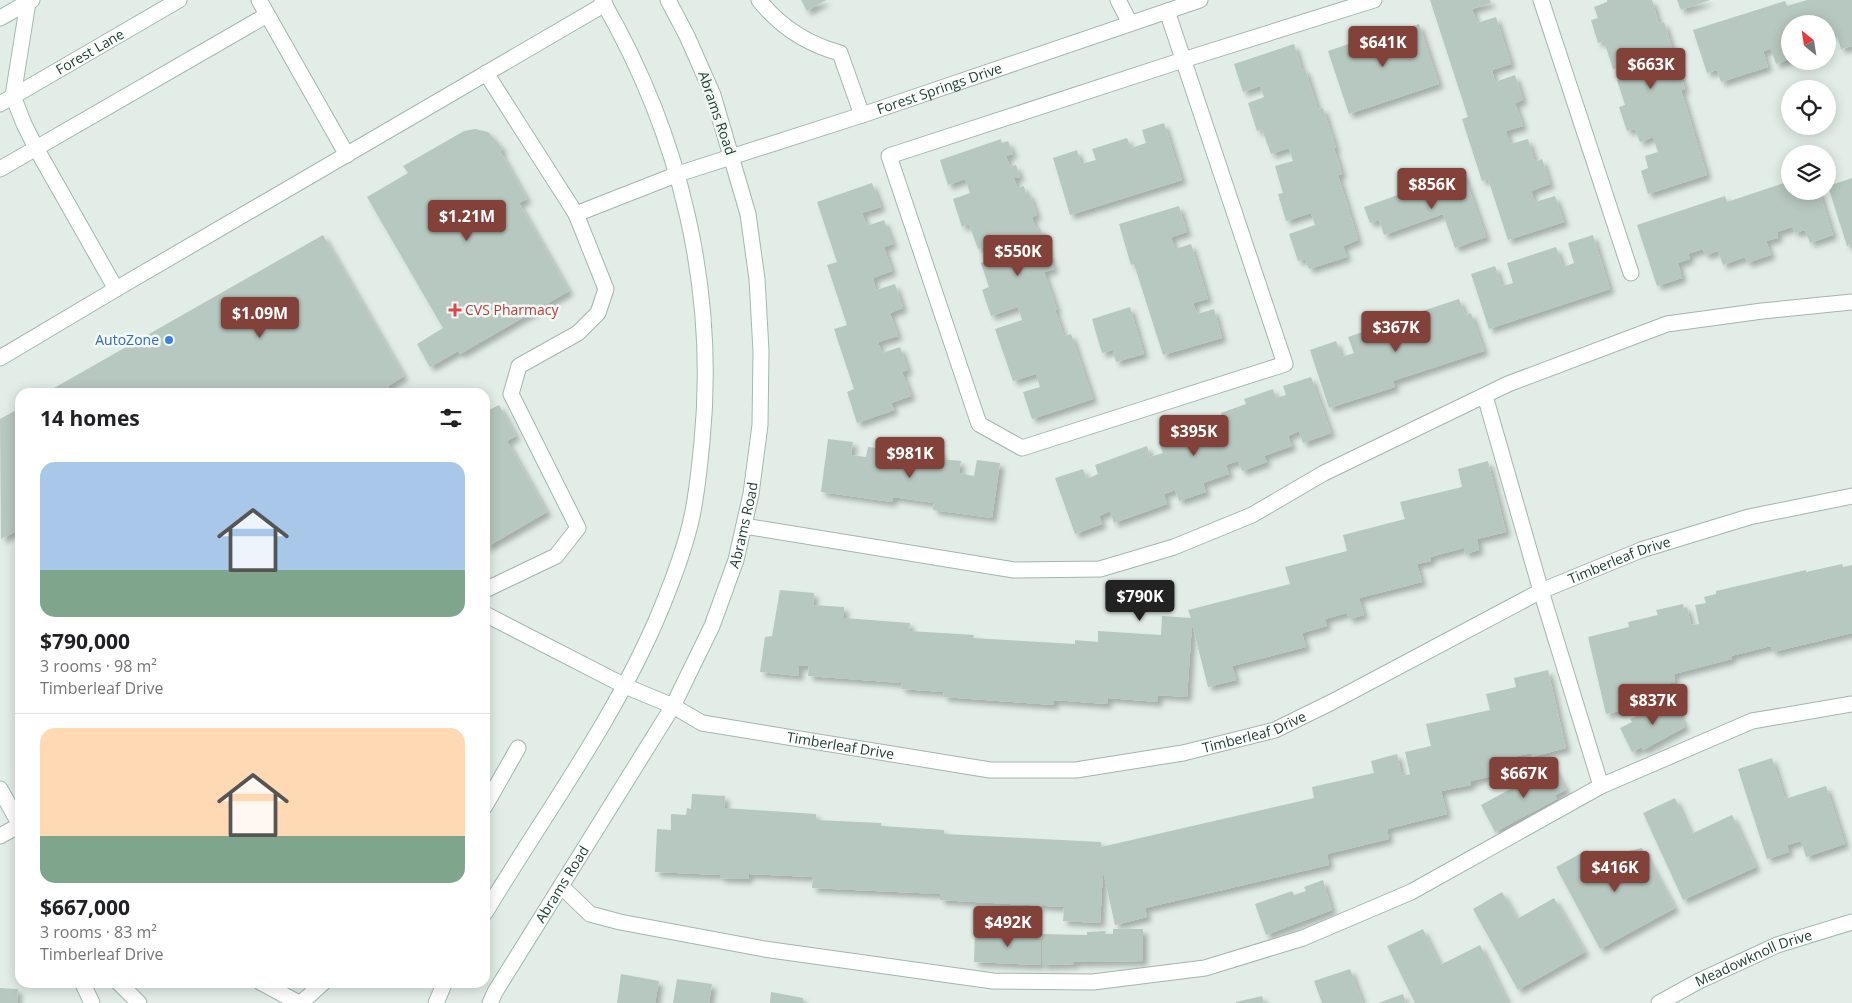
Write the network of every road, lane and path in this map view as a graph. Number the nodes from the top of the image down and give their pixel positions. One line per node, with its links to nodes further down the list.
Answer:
1 (179, 0): 17 (main road, Forest Lane)
2 (259, 0): 12 (main road)
3 (668, 0): 21 (main road, Abrams Road)
4 (759, 0): 18 (main road)
5 (1118, 0): 14 (main road)
6 (1200, 0): 11 (main road, Forest Springs Drive)
7 (1541, 0): 25 (main road)
8 (29, 1): 13 (main road); 17 (main road)
9 (1366, 1): 15 (main road)
10 (603, 2): 16 (main road); 23 (main road)
11 (1167, 11): 14 (main road, Forest Springs Drive); 15 (main road)
12 (267, 15): 19 (main road); 20 (main road)
13 (0, 18)
14 (1130, 23): 18 (main road, Forest Springs Drive)
15 (1183, 60): 15 (main road)
16 (486, 73): 20 (main road); 24 (main road)
17 (6, 100): 19 (main road)
18 (862, 115): 21 (main road, Forest Springs Drive)
19 (36, 148): 22 (main road); 26 (main road)
20 (347, 155): 26 (main road)
21 (732, 156): 23 (main road, Forest Springs Drive); 31 (main road, Abrams Road)
22 (0, 169)
23 (678, 174): 24 (main road, Forest Springs Drive); 35 (main road)
24 (576, 214): 32 (main road)
25 (1631, 272)
26 (116, 289): 28 (main road)
27 (1852, 302): 29 (main road)
28 (0, 358)
29 (1485, 396): 31 (main road); 33 (main road)
30 (1852, 496): 33 (main road, Timberleaf Drive)
31 (744, 526): 37 (main road, Abrams Road)
32 (490, 588)
33 (1542, 590): 37 (main road, Timberleaf Drive); 39 (main road)
34 (490, 617): 35 (main road, Timberleaf Drive)
35 (625, 686): 37 (main road, Timberleaf Drive); 46 (main road)
36 (1852, 704): 39 (main road)
37 (673, 706): 45 (main road, Abrams Road)
38 (518, 748): 41 (main road)
39 (1601, 786): 45 (main road)
40 (0, 789): 42 (main road)
41 (490, 797)
42 (15, 816)
43 (15, 828): 44 (main road)
44 (0, 836)
45 (561, 886): 57 (main road, Abrams Road)
46 (490, 896)
47 (1852, 922): 58 (main road, Meadowknoll Drive)
48 (85, 988): 53 (main road)
49 (124, 988): 54 (main road)
50 (271, 988): 55 (main road)
51 (317, 988): 55 (main road)
52 (442, 988): 56 (main road)
53 (92, 1003)
54 (139, 1003)
55 (300, 1003)
56 (436, 1003)
57 (490, 1003)
58 (1659, 1003)

